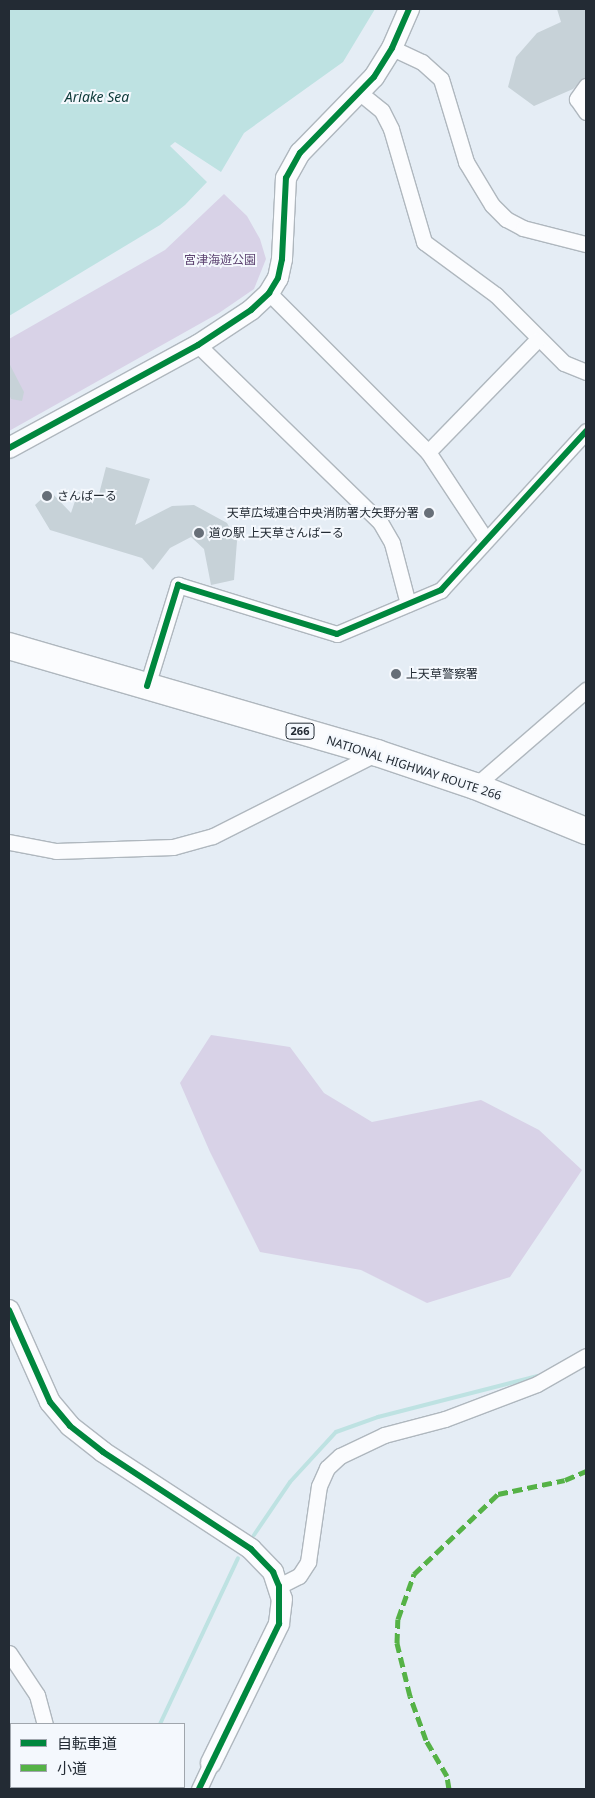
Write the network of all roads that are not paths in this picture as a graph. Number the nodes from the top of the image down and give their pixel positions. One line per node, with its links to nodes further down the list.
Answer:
1 (409, 9): 2 (street)
2 (392, 48): 4 (street); 6 (street)
3 (586, 86): 5 (street)
4 (360, 93): 7 (street); 8 (street)
5 (586, 112)
6 (586, 244)
7 (269, 294): 9 (street); 13 (street)
8 (537, 340): 10 (street); 13 (street)
9 (198, 345): 12 (street); 15 (street)
10 (586, 372)
11 (586, 431): 14 (street)
12 (9, 448)
13 (428, 452): 14 (street)
14 (486, 540): 15 (street)
15 (408, 604): 17 (street)
16 (9, 646): 17 (highway, NATIONAL HIGHWAY ROUTE 266 / 266)
17 (148, 686): 19 (highway, NATIONAL HIGHWAY ROUTE 266 / 266)
18 (586, 690): 20 (street)
19 (377, 753): 20 (highway, NATIONAL HIGHWAY ROUTE 266 / 266); 22 (street)
20 (475, 786): 21 (highway, NATIONAL HIGHWAY ROUTE 266 / 266)
21 (586, 831)
22 (9, 842)
23 (9, 1310): 25 (street)
24 (586, 1356): 25 (street)
25 (279, 1586): 28 (street)
26 (9, 1653): 27 (street)
27 (45, 1723)
28 (212, 1764): 29 (street)
29 (199, 1789)

